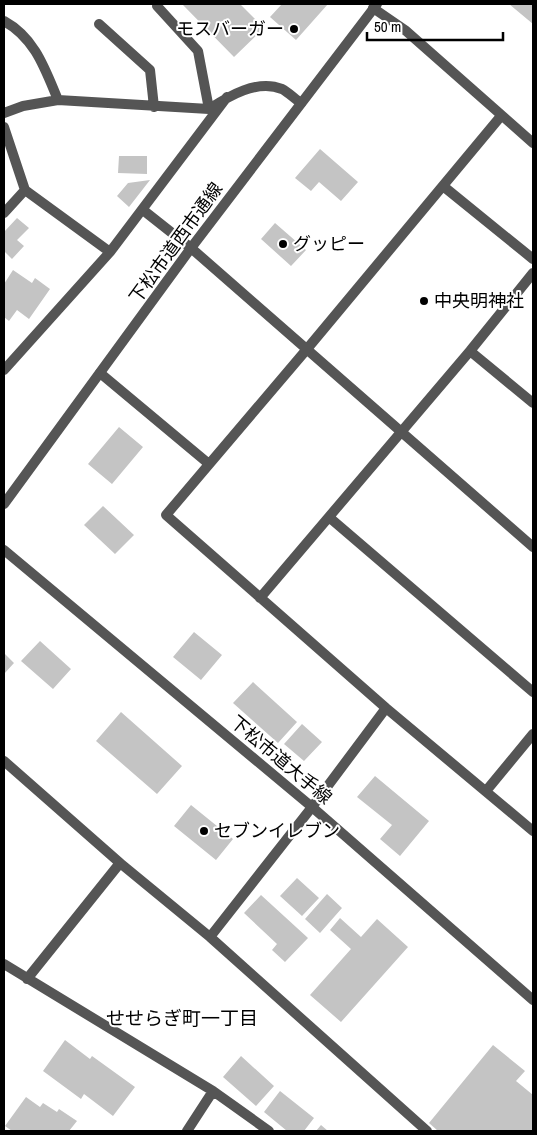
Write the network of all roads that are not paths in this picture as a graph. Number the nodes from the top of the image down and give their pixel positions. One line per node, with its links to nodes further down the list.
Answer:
1 (157, 6): 9 (street)
2 (375, 6): 7 (street, 下松市道西市通線); 11 (street)
3 (4, 21): 6 (street)
4 (99, 24): 8 (street)
5 (227, 97): 7 (street); 9 (street); 16 (street)
6 (58, 100): 8 (street); 10 (street)
7 (301, 103): 18 (street, 下松市道西市通線)
8 (154, 107): 9 (street)
9 (209, 109)
10 (4, 112)
11 (500, 116): 13 (street); 14 (street)
12 (4, 127): 15 (street)
13 (533, 143)
14 (443, 186): 20 (street); 22 (street)
15 (25, 190): 17 (street); 19 (street)
16 (143, 210): 18 (street); 19 (street)
17 (4, 213)
18 (191, 248): 22 (street); 25 (street, 下松市道西市通線)
19 (110, 252): 24 (street)
20 (533, 259)
21 (533, 274): 23 (street)
22 (307, 349): 27 (street); 28 (street)
23 (470, 351): 26 (street); 27 (street)
24 (4, 370)
25 (100, 373): 28 (street); 29 (street, 下松市道西市通線)
26 (533, 403)
27 (400, 432): 30 (street); 31 (street)
28 (209, 464): 33 (street)
29 (4, 504)
30 (330, 518): 33 (street); 34 (street)
31 (533, 547)
32 (4, 550): 39 (street, 下松市道大手線)
33 (260, 598): 35 (street)
34 (533, 692)
35 (386, 708): 38 (street); 39 (street)
36 (533, 734): 38 (street)
37 (5, 765): 41 (street)
38 (486, 791): 40 (street)
39 (312, 807): 42 (street); 45 (street, 下松市道大手線)
40 (533, 831)
41 (120, 863): 42 (street); 44 (street)
42 (210, 937): 49 (street)
43 (4, 964): 44 (street)
44 (26, 979): 46 (street)
45 (533, 1000)
46 (213, 1091): 47 (street); 48 (street)
47 (187, 1131)
48 (269, 1131)
49 (427, 1131)

